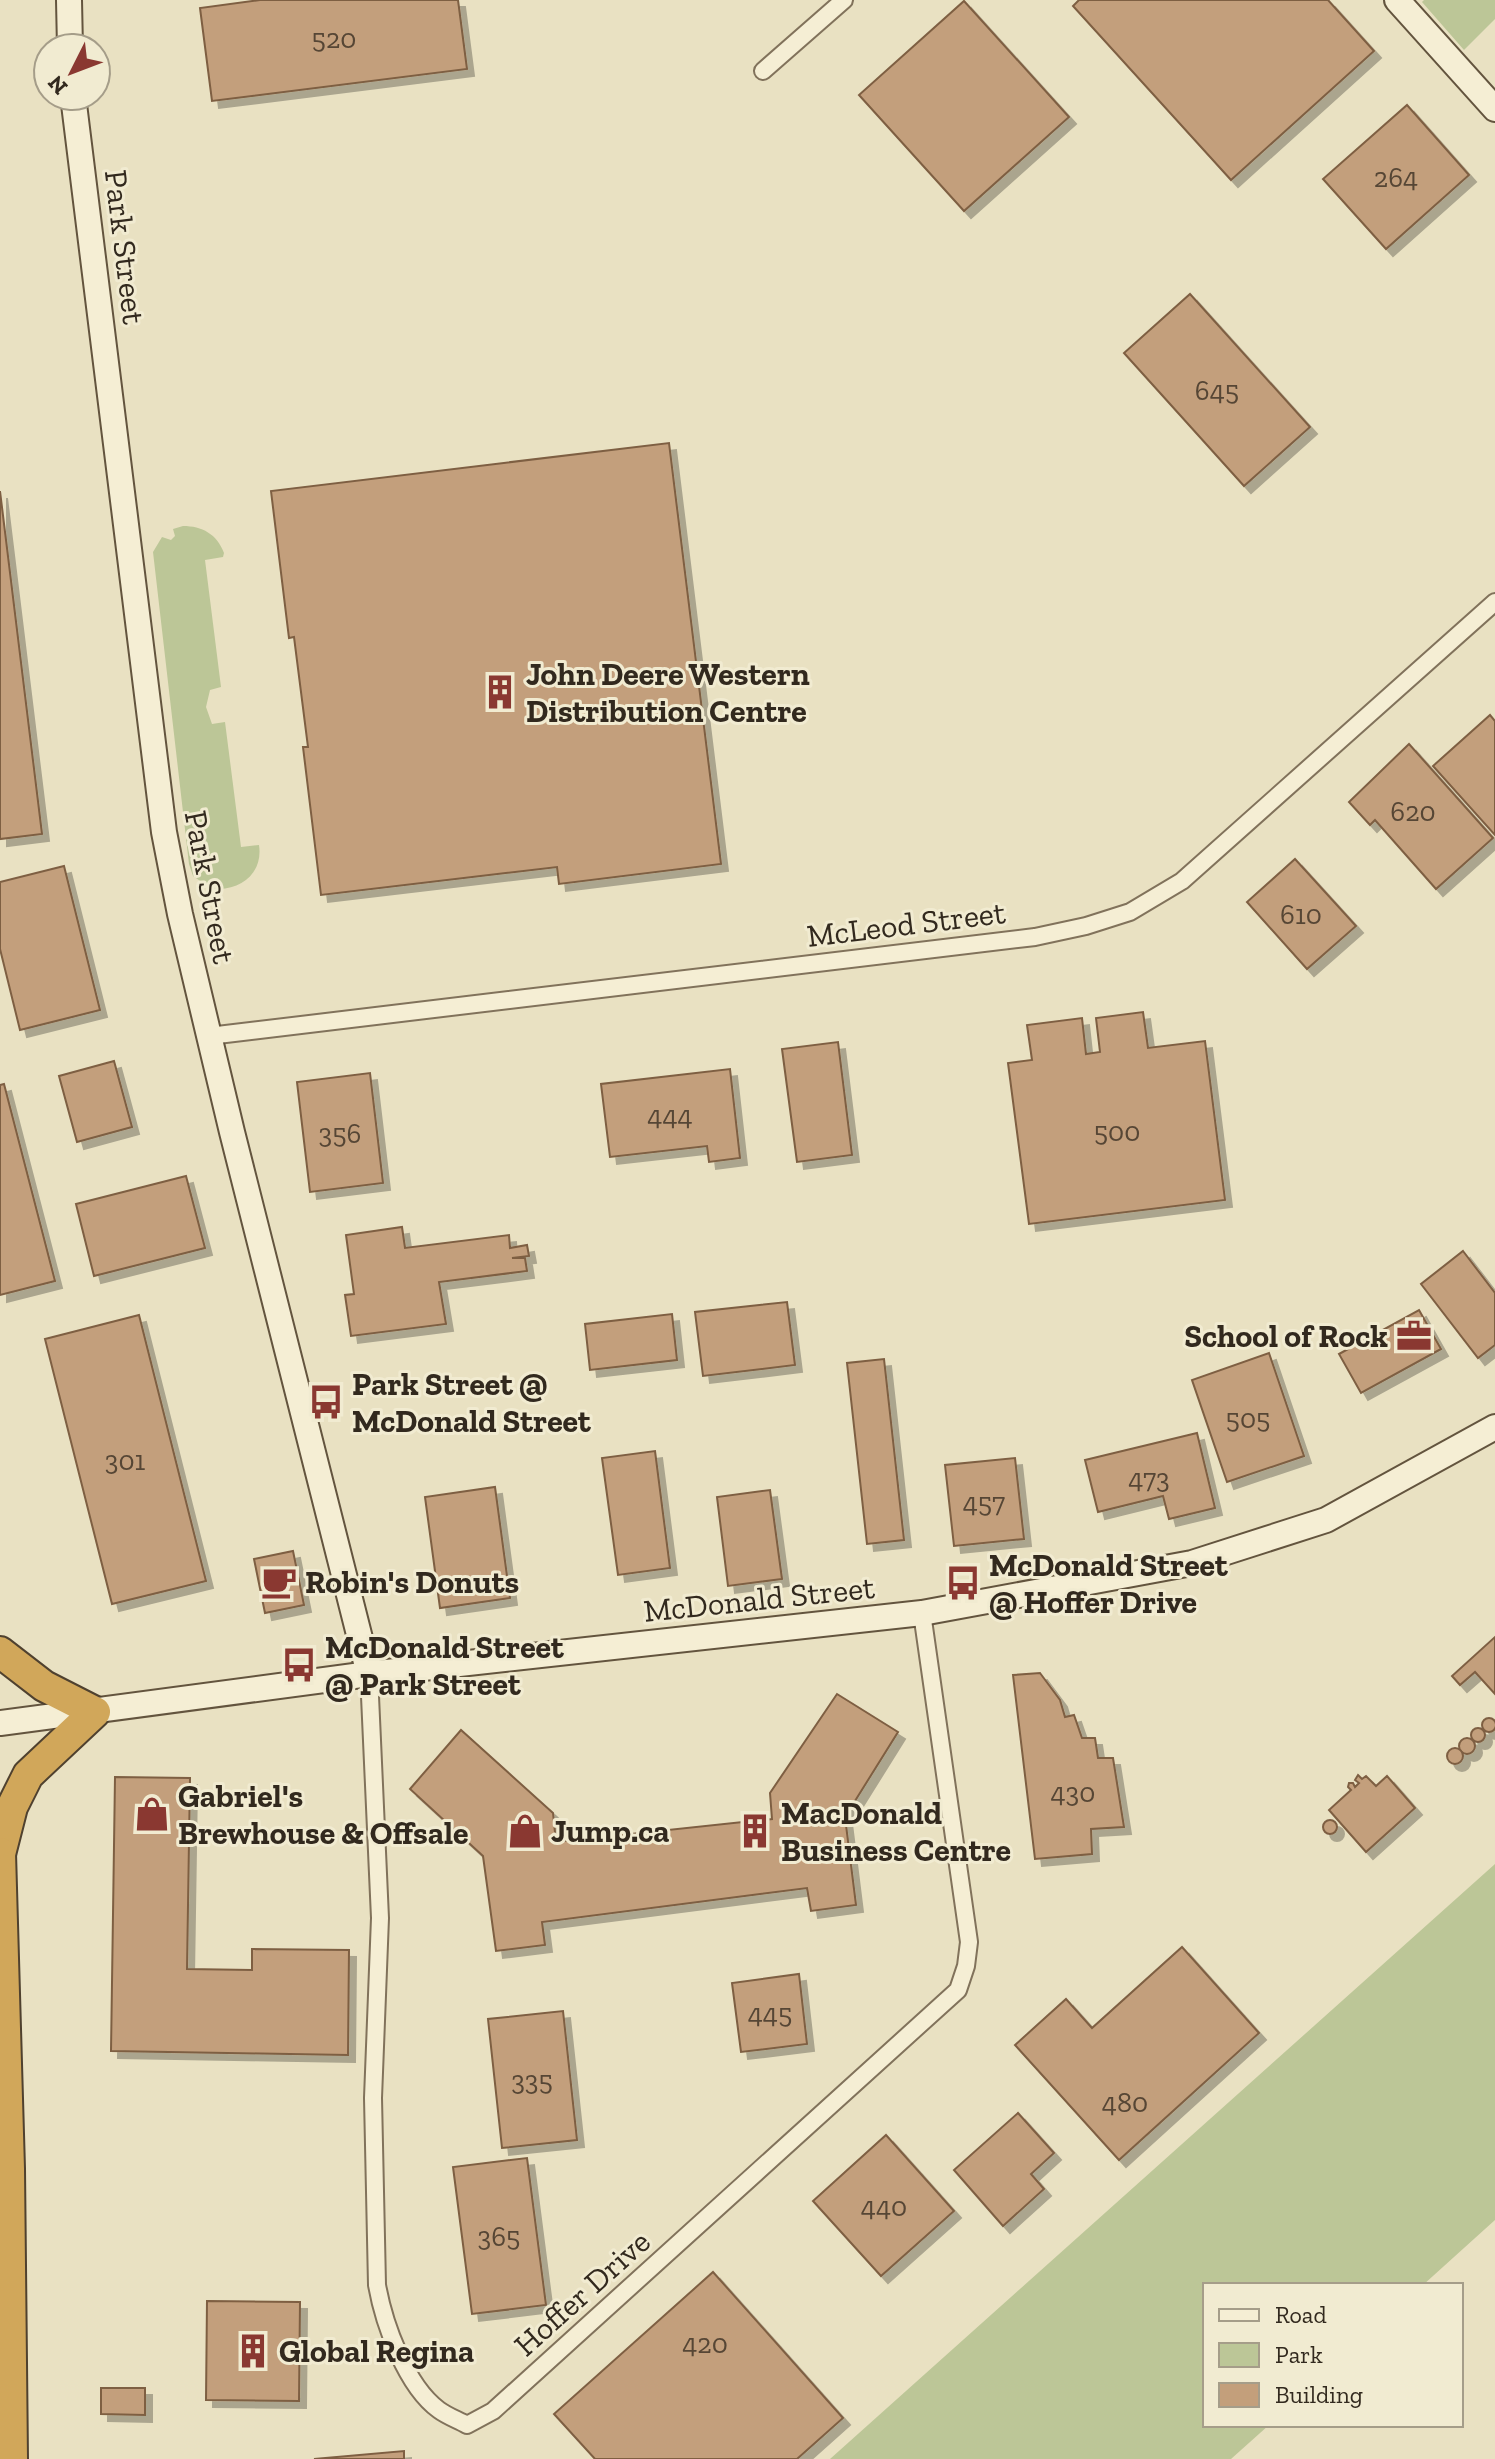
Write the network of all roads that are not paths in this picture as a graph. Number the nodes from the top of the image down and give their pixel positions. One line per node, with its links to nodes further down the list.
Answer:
1 (69, 0): 4 (street)
2 (844, 0): 5 (street)
3 (1397, 0): 6 (street)
4 (70, 32)
5 (763, 71)
6 (1495, 109)
7 (75, 112): 9 (street, Park Street)
8 (1495, 602): 9 (street, McLeod Street)
9 (209, 1036): 13 (street, Park Street)
10 (1495, 1427): 11 (street, McDonald Street)
11 (922, 1613): 13 (street, McDonald Street); 13 (street, Hoffer Drive)
12 (0, 1652): 14 (highway)
13 (369, 1674): 14 (street, McDonald Street)
14 (95, 1712): 15 (street, McDonald Street); 16 (highway)
15 (0, 1723)
16 (0, 1854): 17 (highway)
17 (12, 2459)

